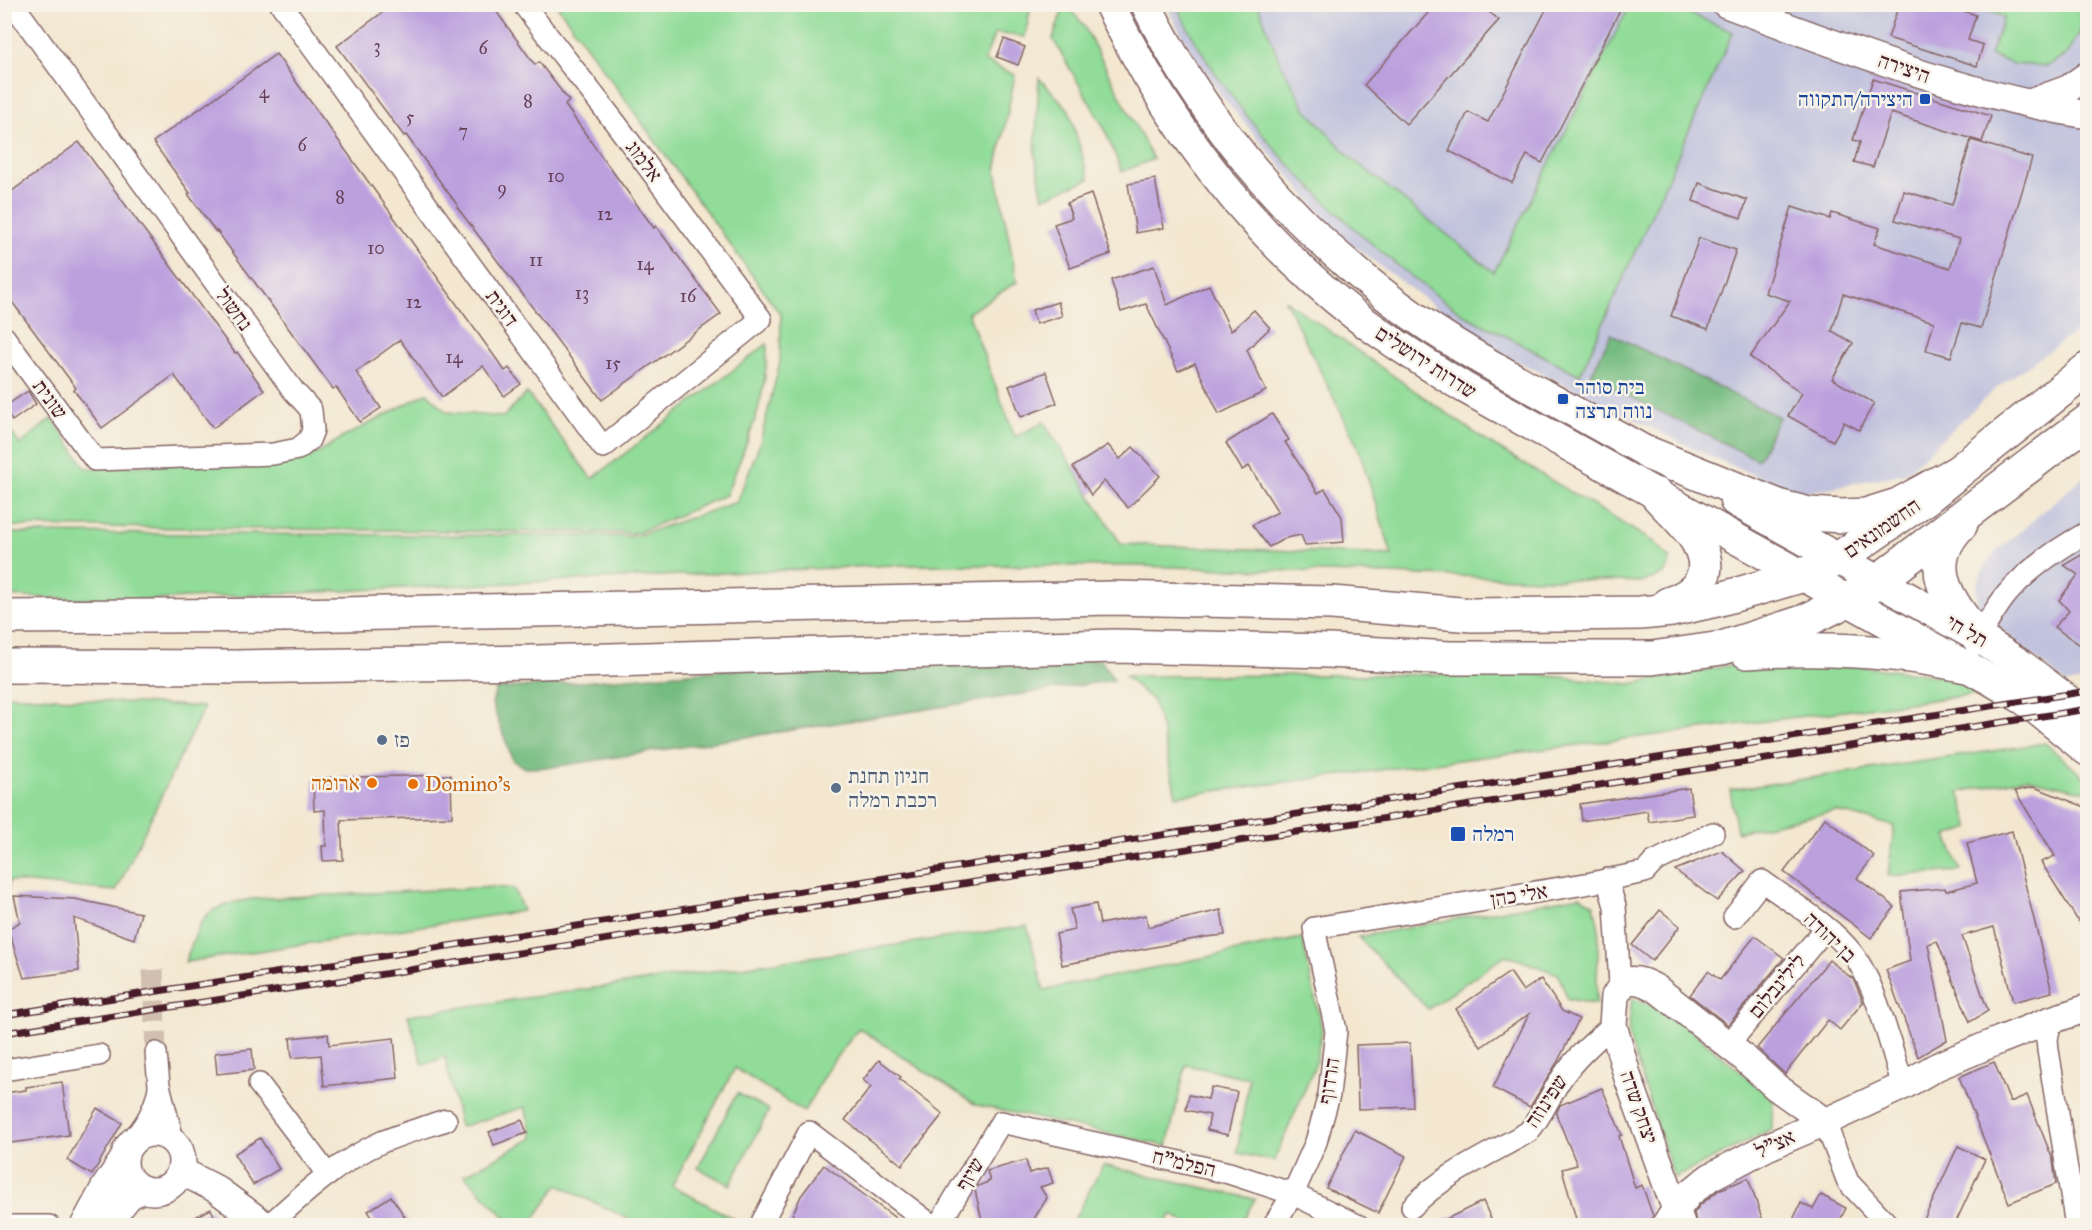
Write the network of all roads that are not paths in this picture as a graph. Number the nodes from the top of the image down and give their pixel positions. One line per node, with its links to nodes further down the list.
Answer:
1 (13, 4): 15 (street, נחשול)
2 (281, 4): 10 (street, דוגית)
3 (523, 4): 10 (street, אלמוג)
4 (1109, 4): 18 (main road, שדרות ירושלים)
5 (1146, 4): 14 (main road, שדרות ירושלים)
6 (1726, 4): 8 (street, היצירה)
7 (2088, 75): 8 (street)
8 (2030, 103): 9 (street, היצירה)
9 (2088, 115)
10 (762, 319)
11 (4, 338): 15 (street, שונית)
12 (2088, 369): 16 (highway)
13 (2088, 421): 17 (highway)
14 (1650, 454): 16 (highway); 20 (main road, שדרות ירושלים)
15 (95, 460)
16 (1958, 472): 20 (highway, החשמונאים)
17 (1992, 494): 22 (highway, החשמונאים); 26 (highway)
18 (1657, 495): 21 (main road, שדרות ירושלים); 24 (highway)
19 (2088, 532): 26 (street)
20 (1838, 559): 21 (highway, החשמונאים); 22 (main road, תל חי)
21 (1801, 576): 23 (main road, שדרות ירושלים); 24 (highway, החשמונאים)
22 (1878, 581): 23 (highway, החשמונאים); 26 (main road, תל חי)
23 (1848, 600): 26 (main road, תל חי); 27 (highway, החשמונאים)
24 (1640, 613): 25 (highway)
25 (4, 617)
26 (1972, 651): 27 (highway); 29 (main road, תל חי); 30 (main road, תל חי)
27 (1662, 657): 28 (highway)
28 (4, 666)
29 (2088, 716)
30 (2088, 751)
31 (1713, 833): 32 (street, אלי כהן)
32 (1607, 879): 34 (street, אלי כהן); 36 (street, יצחק שדה)
33 (1734, 917): 35 (street, בן יהודה)
34 (1314, 928): 58 (street, הרדוף)
35 (1826, 928): 41 (street, לילינבלום); 47 (street, בן יהודה)
36 (1624, 974): 39 (street, יצחק שדה); 41 (street)
37 (2088, 1008): 40 (street, אצ"ל)
38 (2088, 1024): 40 (street, אצ"ל)
39 (1613, 1025): 59 (street, שפינוזה); 60 (street, יצחק שדה)
40 (2049, 1029): 47 (street, אצ"ל); 72 (street)
41 (1728, 1045): 48 (street)
42 (156, 1053): 46 (street)
43 (99, 1055): 44 (street)
44 (4, 1070)
45 (259, 1084): 56 (street)
46 (159, 1085): 52 (street); 54 (street)
47 (1903, 1086): 51 (street, אצ"ל)
48 (1776, 1088): 51 (street); 53 (street)
49 (446, 1120): 56 (street)
50 (1001, 1122): 58 (street, הפלמ"ח); 68 (street, שיזף)
51 (1825, 1122): 53 (street, אצ"ל); 71 (street)
52 (173, 1140): 54 (street); 55 (street)
53 (1778, 1142): 60 (street, אצ"ל)
54 (128, 1150): 57 (street); 63 (street)
55 (181, 1171): 57 (street); 65 (street)
56 (328, 1175): 65 (street)
57 (142, 1189): 64 (street)
58 (1293, 1194): 69 (street, הרדוף); 70 (street, הפלמ"ח)
59 (1412, 1207)
60 (1674, 1221)
61 (11, 1226): 62 (street)
62 (49, 1226)
63 (84, 1226)
64 (105, 1226)
65 (267, 1226)
66 (760, 1226): 67 (street)
67 (933, 1226)
68 (938, 1226)
69 (1273, 1226)
70 (1359, 1226)
71 (1889, 1226)
72 (2076, 1226)

